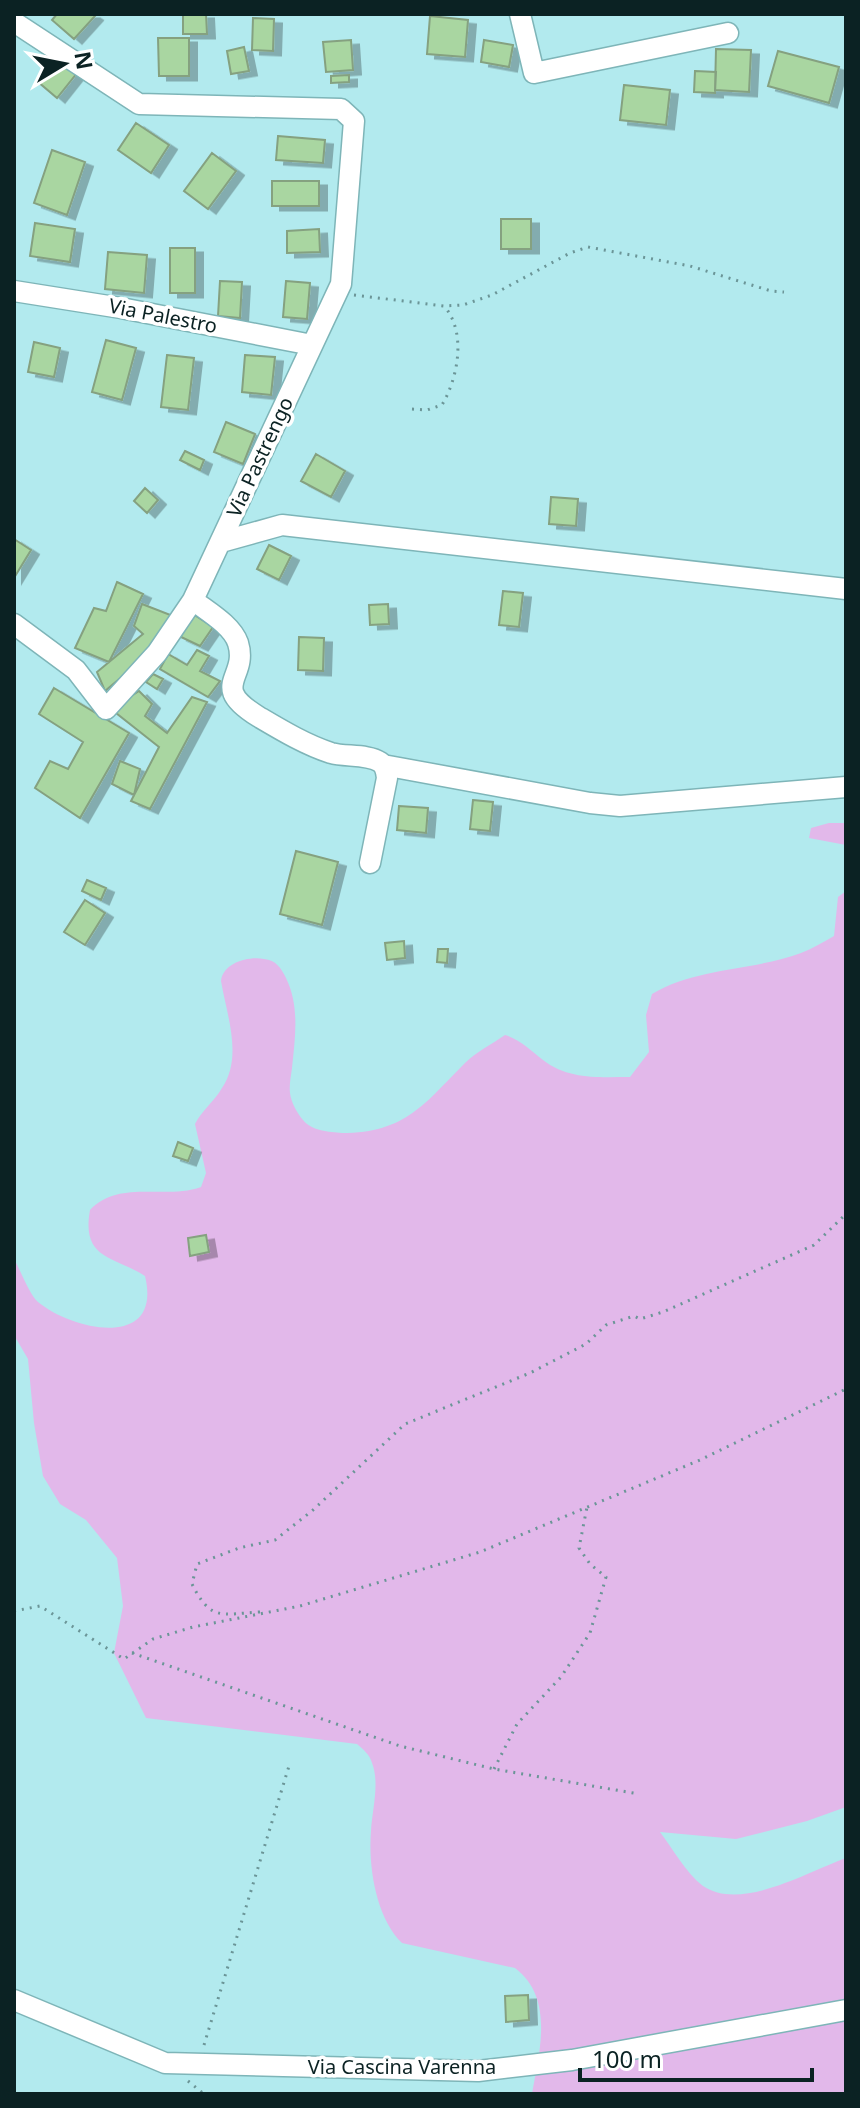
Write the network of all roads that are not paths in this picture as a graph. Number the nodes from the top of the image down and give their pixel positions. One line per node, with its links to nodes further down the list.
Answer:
1 (520, 14): 3 (street)
2 (14, 22): 5 (street, Via Pastrengo)
3 (728, 33)
4 (14, 291): 5 (street, Via Palestro)
5 (312, 345): 6 (street, Via Pastrengo)
6 (221, 542): 7 (street, Via Pastrengo); 8 (street)
7 (846, 589)
8 (193, 600): 9 (street); 10 (street)
9 (14, 624)
10 (383, 765): 11 (street); 12 (street)
11 (846, 787)
12 (370, 863)
13 (14, 2000): 14 (street, Via Cascina Varenna)
14 (846, 2010)

